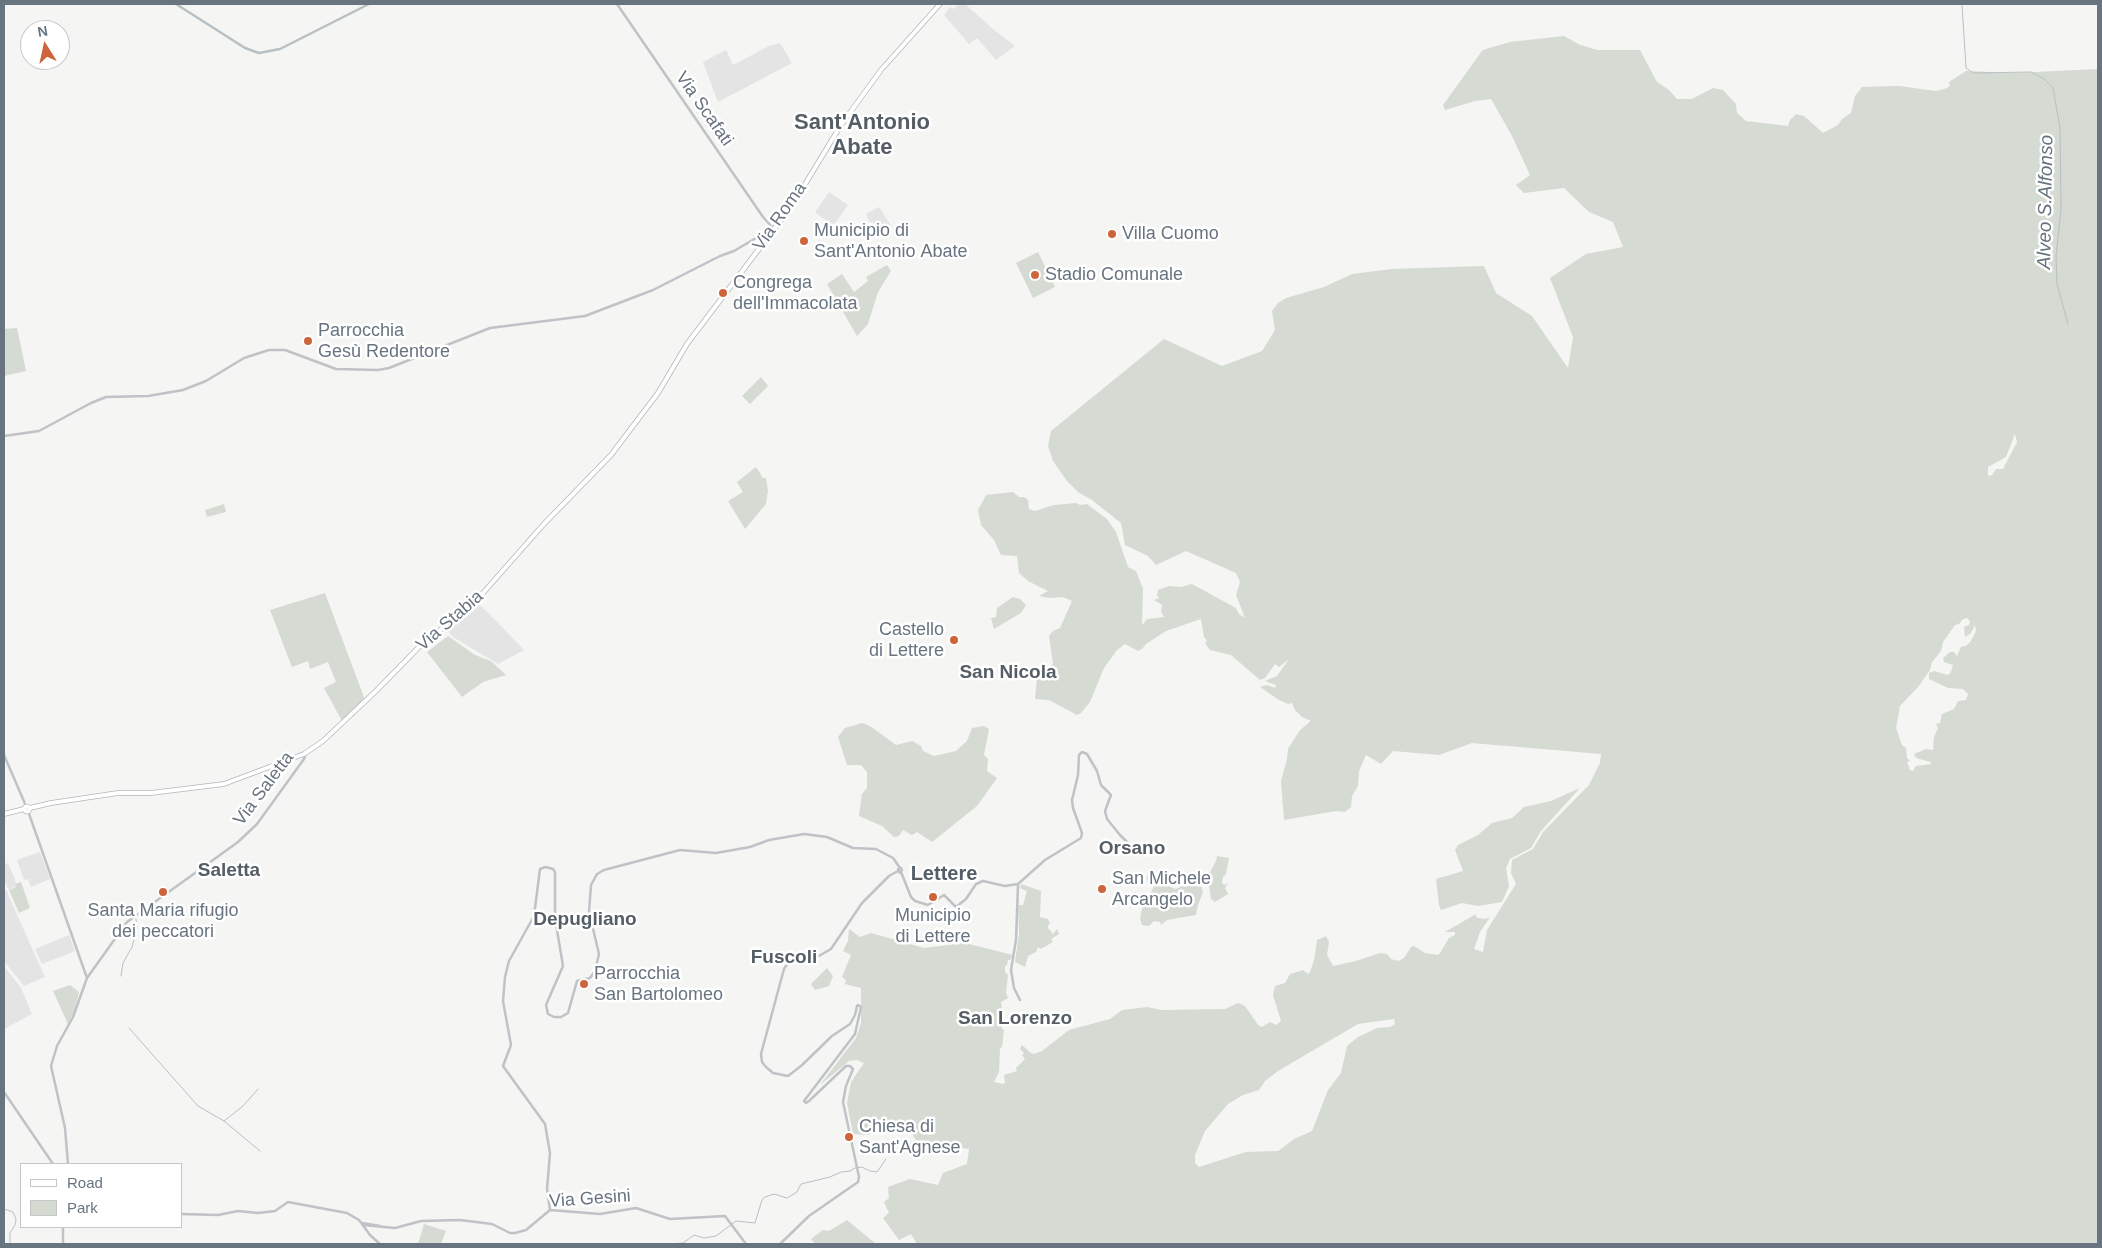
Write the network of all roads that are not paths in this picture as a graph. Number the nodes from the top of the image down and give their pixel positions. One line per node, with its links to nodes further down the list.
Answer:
1 (617, 4): 3 (street, Via Scafati)
2 (940, 4): 3 (main road, Via Roma)
3 (773, 228): 4 (main road, Via Roma); 5 (street)
4 (712, 312): 6 (main road, Via Stabia)
5 (4, 436)
6 (306, 753): 8 (main road, Via Stabia); 13 (street, Via Saletta)
7 (4, 754): 8 (street)
8 (27, 809): 9 (main road, Via Stabia); 13 (street)
9 (4, 814)
10 (1132, 847): 12 (street)
11 (900, 870): 12 (street); 18 (street); 28 (street)
12 (1018, 884): 14 (street)
13 (87, 978): 17 (street, Via Saletta)
14 (1020, 1000)
15 (4, 1092): 16 (street)
16 (52, 1163)
17 (68, 1163)
18 (550, 1210): 23 (street, Via Gesini); 27 (street, Via Gesini)
19 (182, 1214): 20 (street)
20 (359, 1220): 21 (street); 22 (street)
21 (363, 1224): 22 (street); 23 (street); 26 (street)
22 (370, 1224): 23 (street)
23 (399, 1227)
24 (63, 1228): 25 (street)
25 (63, 1244)
26 (380, 1244)
27 (746, 1244)
28 (780, 1244)

